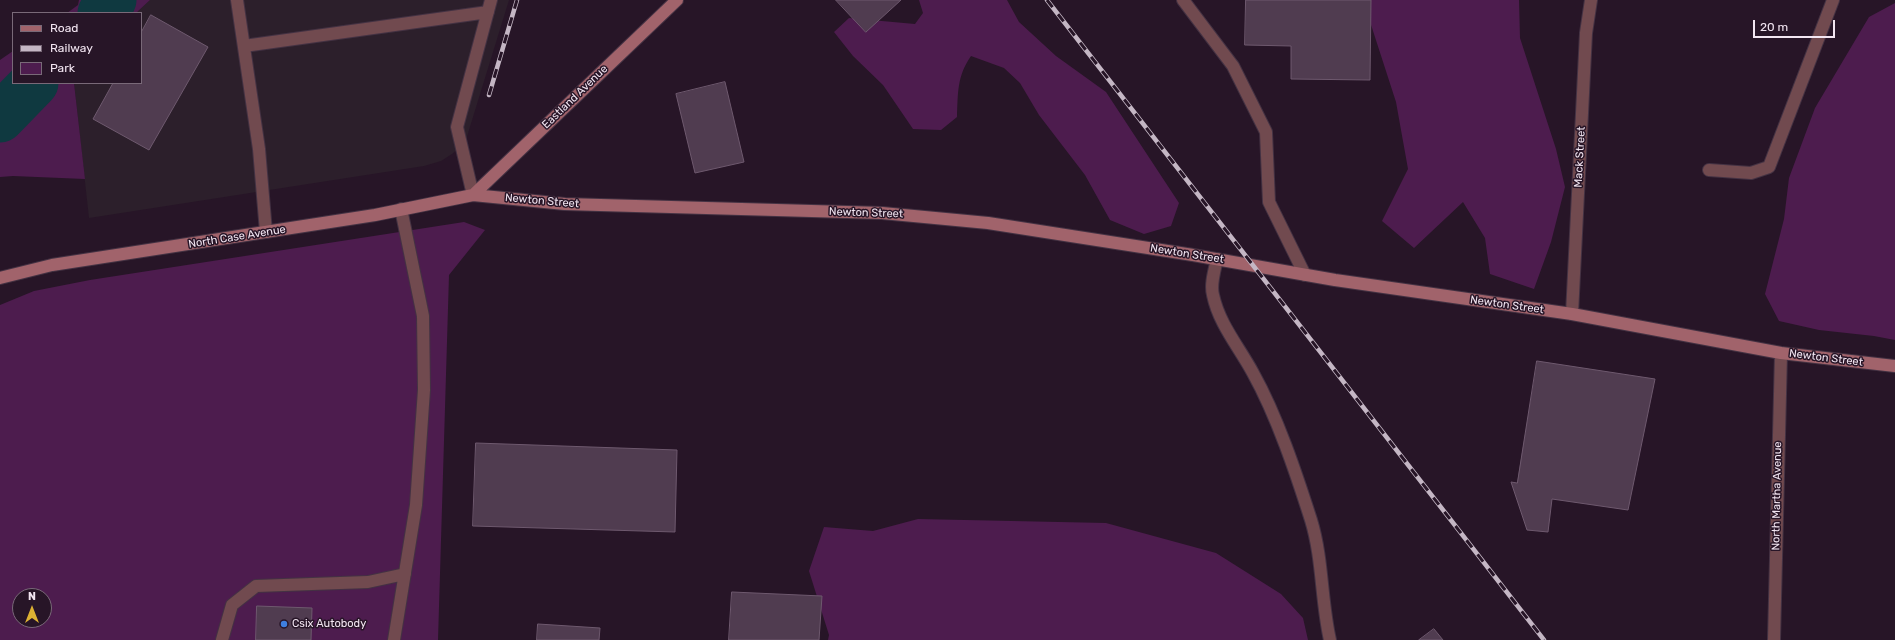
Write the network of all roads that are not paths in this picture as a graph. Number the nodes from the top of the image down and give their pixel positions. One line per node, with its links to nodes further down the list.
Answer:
1 (237, 0): 7 (street)
2 (677, 0): 9 (street, Eastland Avenue)
3 (1183, 0): 13 (street)
4 (1591, 0): 15 (street, Mack Street)
5 (1833, 0): 8 (street)
6 (490, 6): 7 (street); 9 (street)
7 (244, 46): 11 (street)
8 (1709, 170)
9 (473, 195): 10 (street, North Case Avenue); 12 (street, Newton Street)
10 (401, 209): 11 (street, North Case Avenue); 18 (street)
11 (266, 232): 14 (street, North Case Avenue)
12 (1217, 259): 13 (street, Newton Street); 21 (street)
13 (1306, 274): 15 (street, Newton Street)
14 (0, 278)
15 (1572, 314): 16 (street, Newton Street)
16 (1781, 352): 17 (street, Newton Street); 22 (street, North Martha Avenue)
17 (1895, 366)
18 (405, 574): 19 (street); 20 (street)
19 (222, 640)
20 (394, 640)
21 (1330, 640)
22 (1774, 640)

